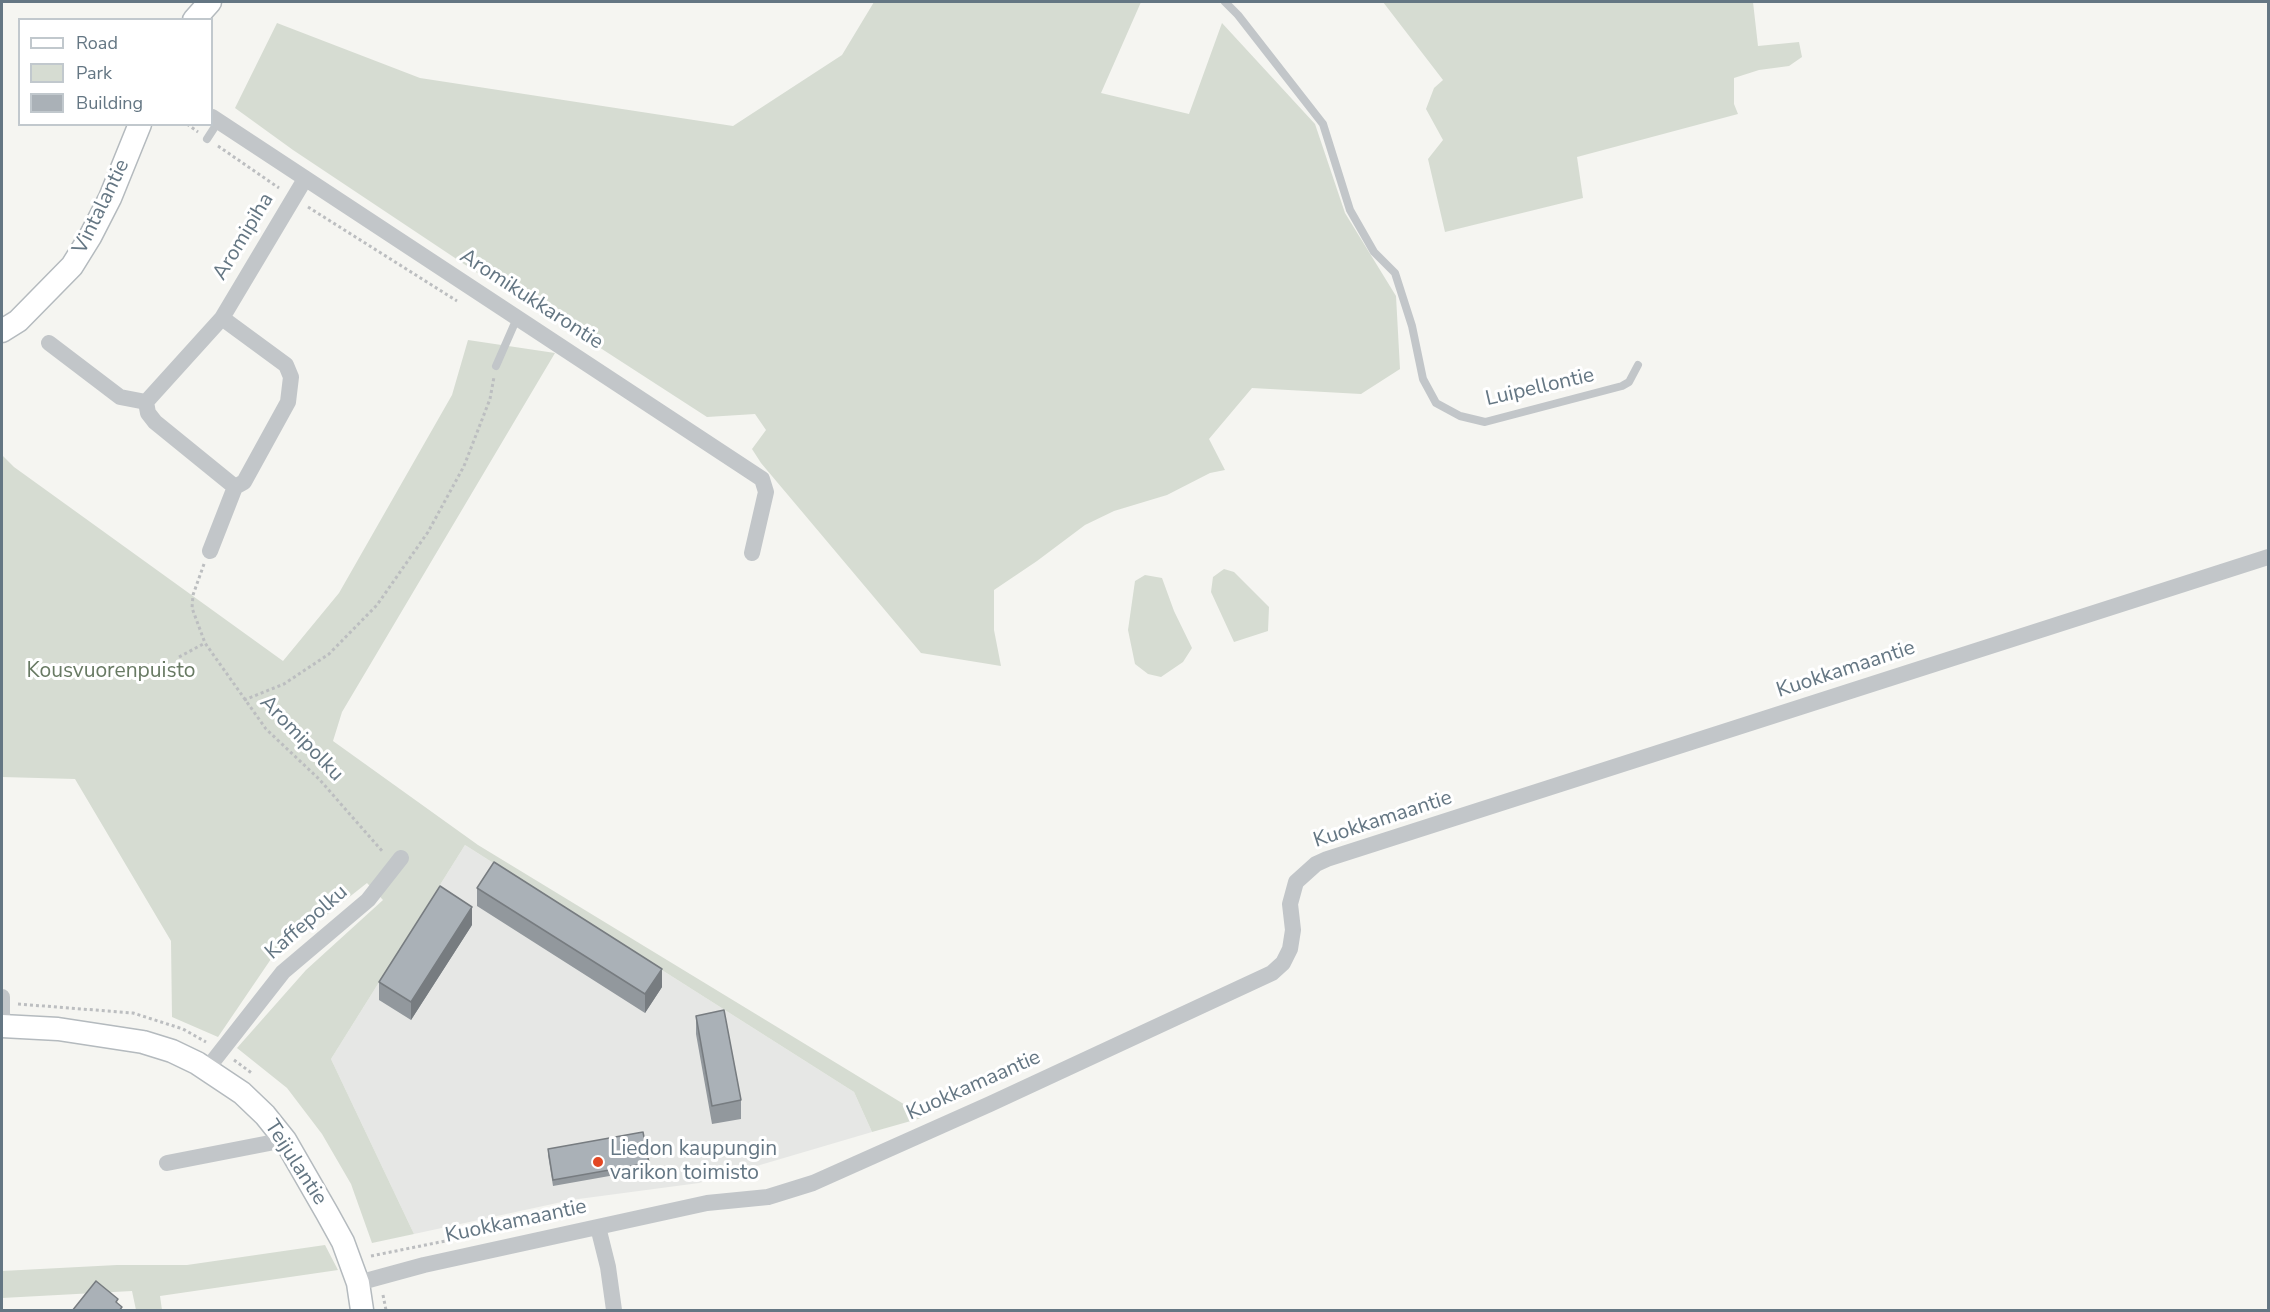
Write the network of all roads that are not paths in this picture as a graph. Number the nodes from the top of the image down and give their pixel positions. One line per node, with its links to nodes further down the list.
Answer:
1 (210, 2): 3 (street)
2 (1225, 2): 14 (lane, Luipellontie)
3 (196, 18)
4 (215, 120): 8 (street, Aromikukkarontie)
5 (139, 126): 11 (street, Vintalantie)
6 (212, 126): 7 (lane)
7 (207, 139)
8 (305, 179): 9 (street, Aromipiha); 10 (street, Aromikukkarontie)
9 (222, 318): 15 (street, Aromipiha); 16 (street)
10 (517, 318): 13 (lane); 18 (street, Aromikukkarontie)
11 (2, 331)
12 (49, 343): 15 (street)
13 (496, 366)
14 (1638, 366)
15 (146, 402): 16 (street)
16 (235, 487): 17 (street)
17 (210, 551)
18 (752, 554)
19 (2268, 557): 26 (street, Kuokkamaantie)
20 (401, 858): 23 (street, Kaffepolku)
21 (2, 997): 22 (street)
22 (2, 1026): 23 (street, Teijulantie)
23 (207, 1069): 24 (street, Teijulantie)
24 (285, 1140): 25 (street); 27 (street, Teijulantie)
25 (167, 1163)
26 (598, 1227): 27 (street, Kuokkamaantie); 29 (street)
27 (358, 1283): 28 (street, Teijulantie)
28 (362, 1311)
29 (614, 1311)

